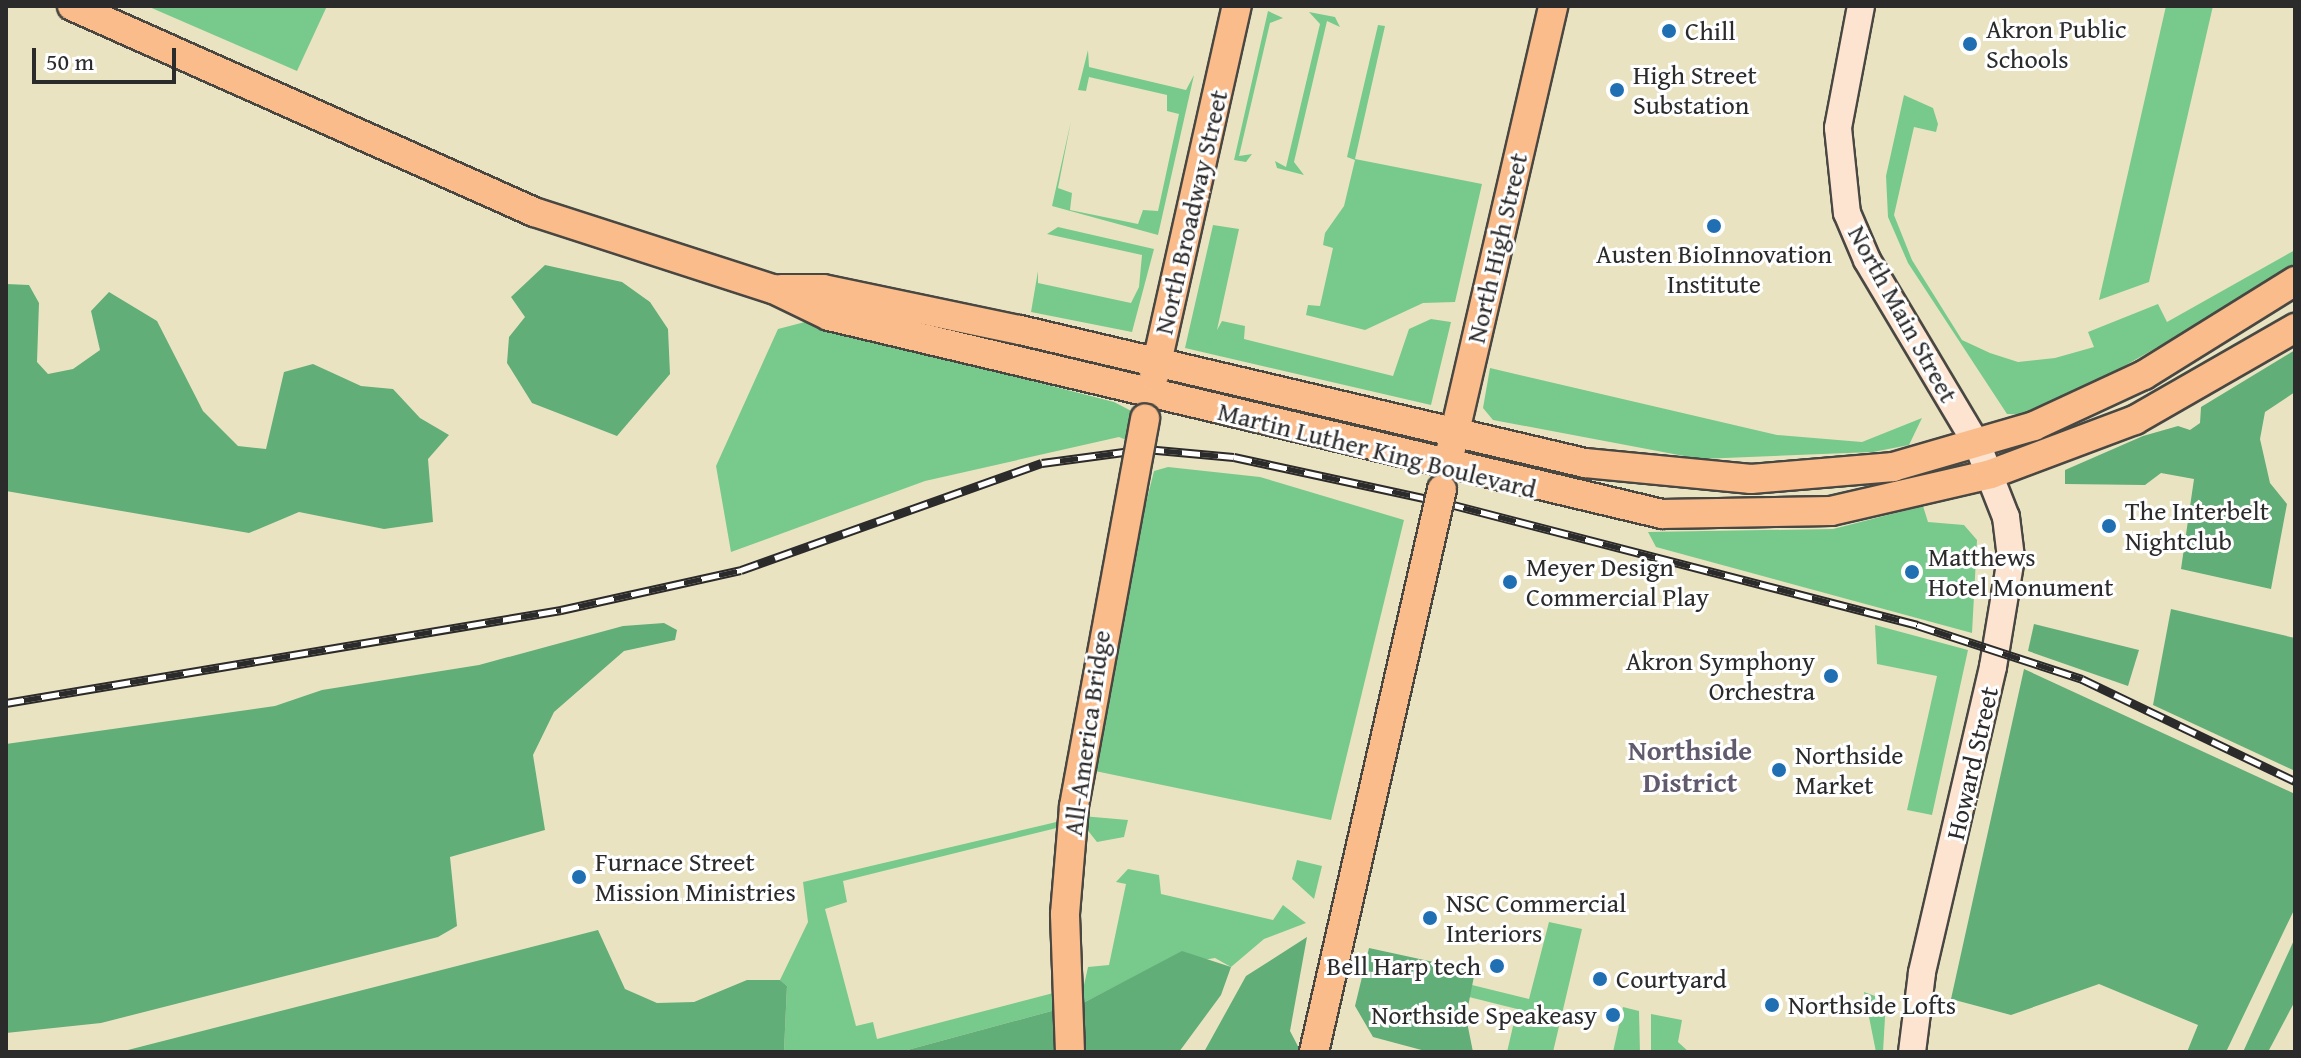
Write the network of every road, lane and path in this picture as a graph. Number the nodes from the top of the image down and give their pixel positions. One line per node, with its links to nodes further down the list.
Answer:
1 (72, 6): 6 (main road, Martin Luther King Boulevard)
2 (1237, 6): 8 (main road, North Broadway Street)
3 (1553, 6): 10 (main road, North High Street)
4 (1861, 6): 11 (main road, North Main Street)
5 (2295, 281): 11 (main road, Martin Luther King Boulevard)
6 (773, 289): 8 (main road, Martin Luther King Boulevard); 9 (main road, Martin Luther King Boulevard)
7 (2295, 328): 12 (main road, Martin Luther King Boulevard)
8 (1158, 360): 9 (main road, North Broadway Street); 10 (main road, Martin Luther King Boulevard)
9 (1148, 406): 13 (main road, Martin Luther King Boulevard); 14 (main road, All-America Bridge, bridge)
10 (1455, 431): 11 (main road, Martin Luther King Boulevard); 13 (main road, North High Street)
11 (1978, 446): 12 (main road, North Main Street)
12 (1991, 474): 13 (main road, Martin Luther King Boulevard); 16 (main road, Howard Street)
13 (1444, 478): 15 (main road, bridge)
14 (1070, 1052)
15 (1314, 1052)
16 (1912, 1052)

